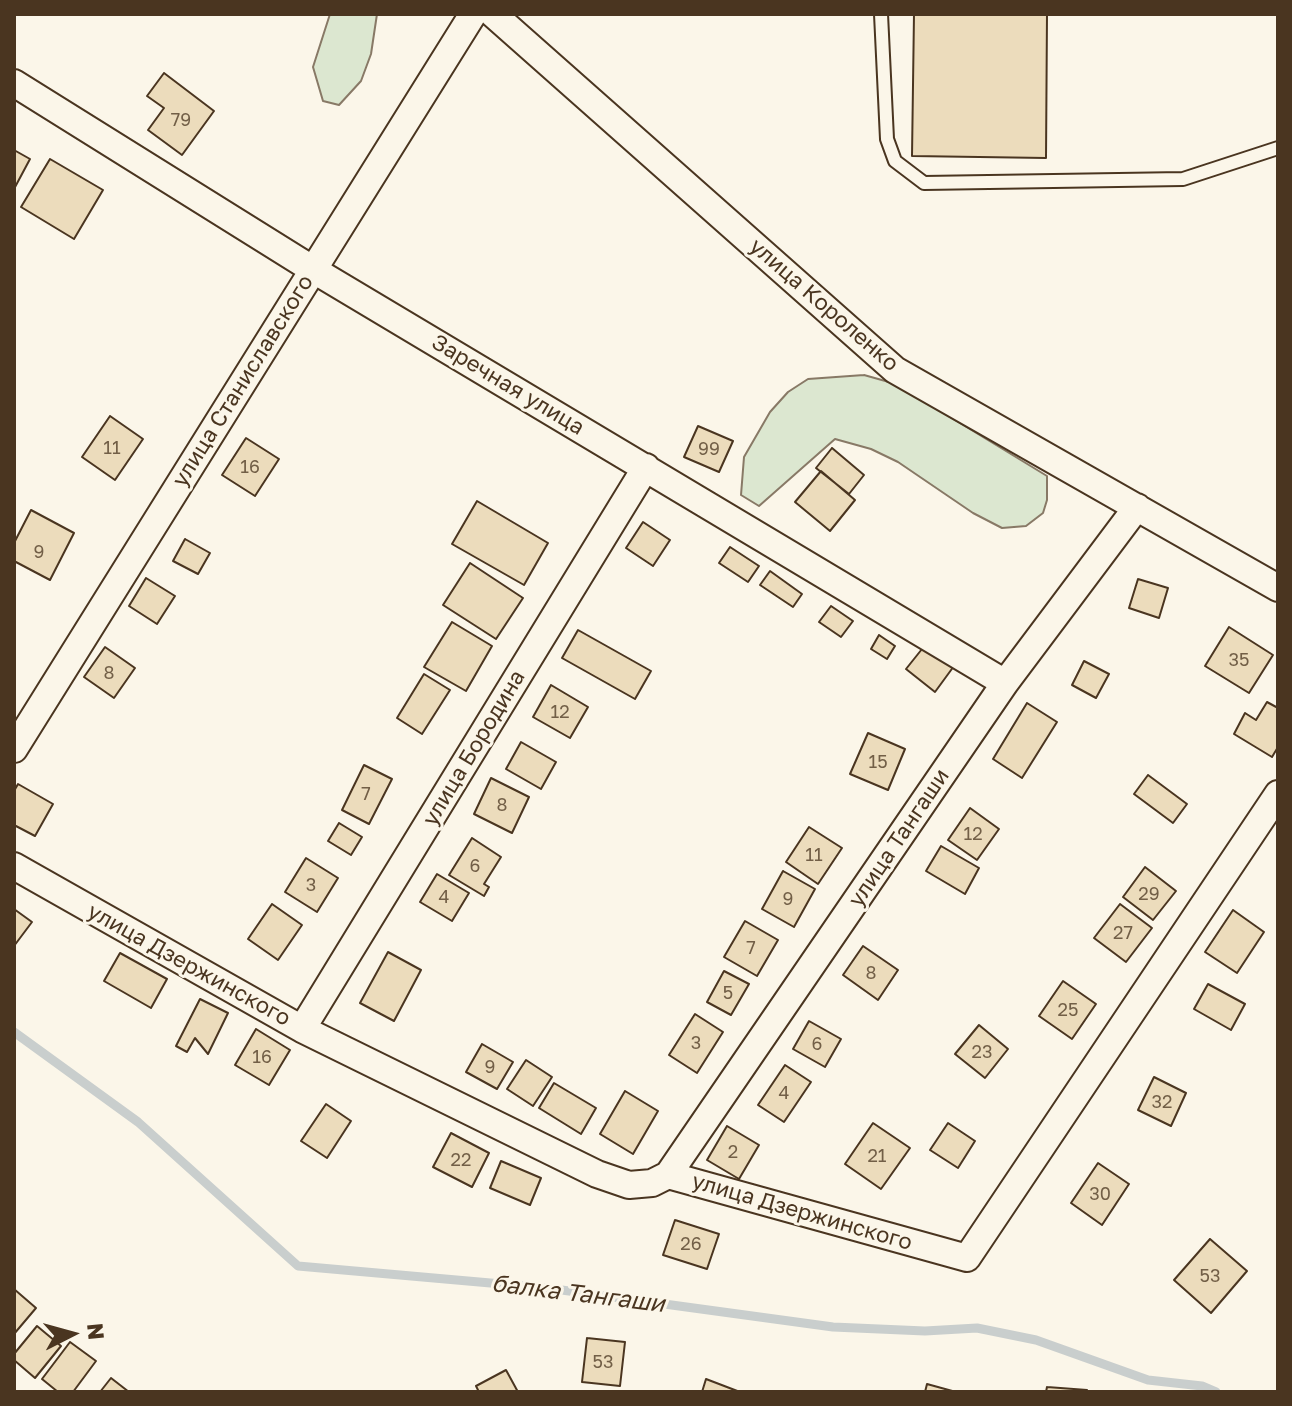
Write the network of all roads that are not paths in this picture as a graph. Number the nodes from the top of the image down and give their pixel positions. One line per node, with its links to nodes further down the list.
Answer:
1 (473, 14): 6 (street, улица Станиславского)
2 (493, 14): 8 (street, улица Короленко)
3 (881, 14): 5 (lane)
4 (14, 83): 6 (street, Заречная улица)
5 (1278, 148)
6 (312, 269): 7 (street, Заречная улица); 11 (street, улица Станиславского)
7 (646, 467): 10 (street, Заречная улица); 14 (street, улица Бородина)
8 (1137, 507): 9 (street, улица Короленко); 10 (street, улица Тангаши)
9 (1278, 588)
10 (1005, 683): 15 (street, улица Тангаши)
11 (14, 749)
12 (1278, 794): 15 (street, улица Дзержинского)
13 (14, 866): 14 (street, улица Дзержинского)
14 (302, 1029): 15 (street, улица Дзержинского)
15 (668, 1175)

